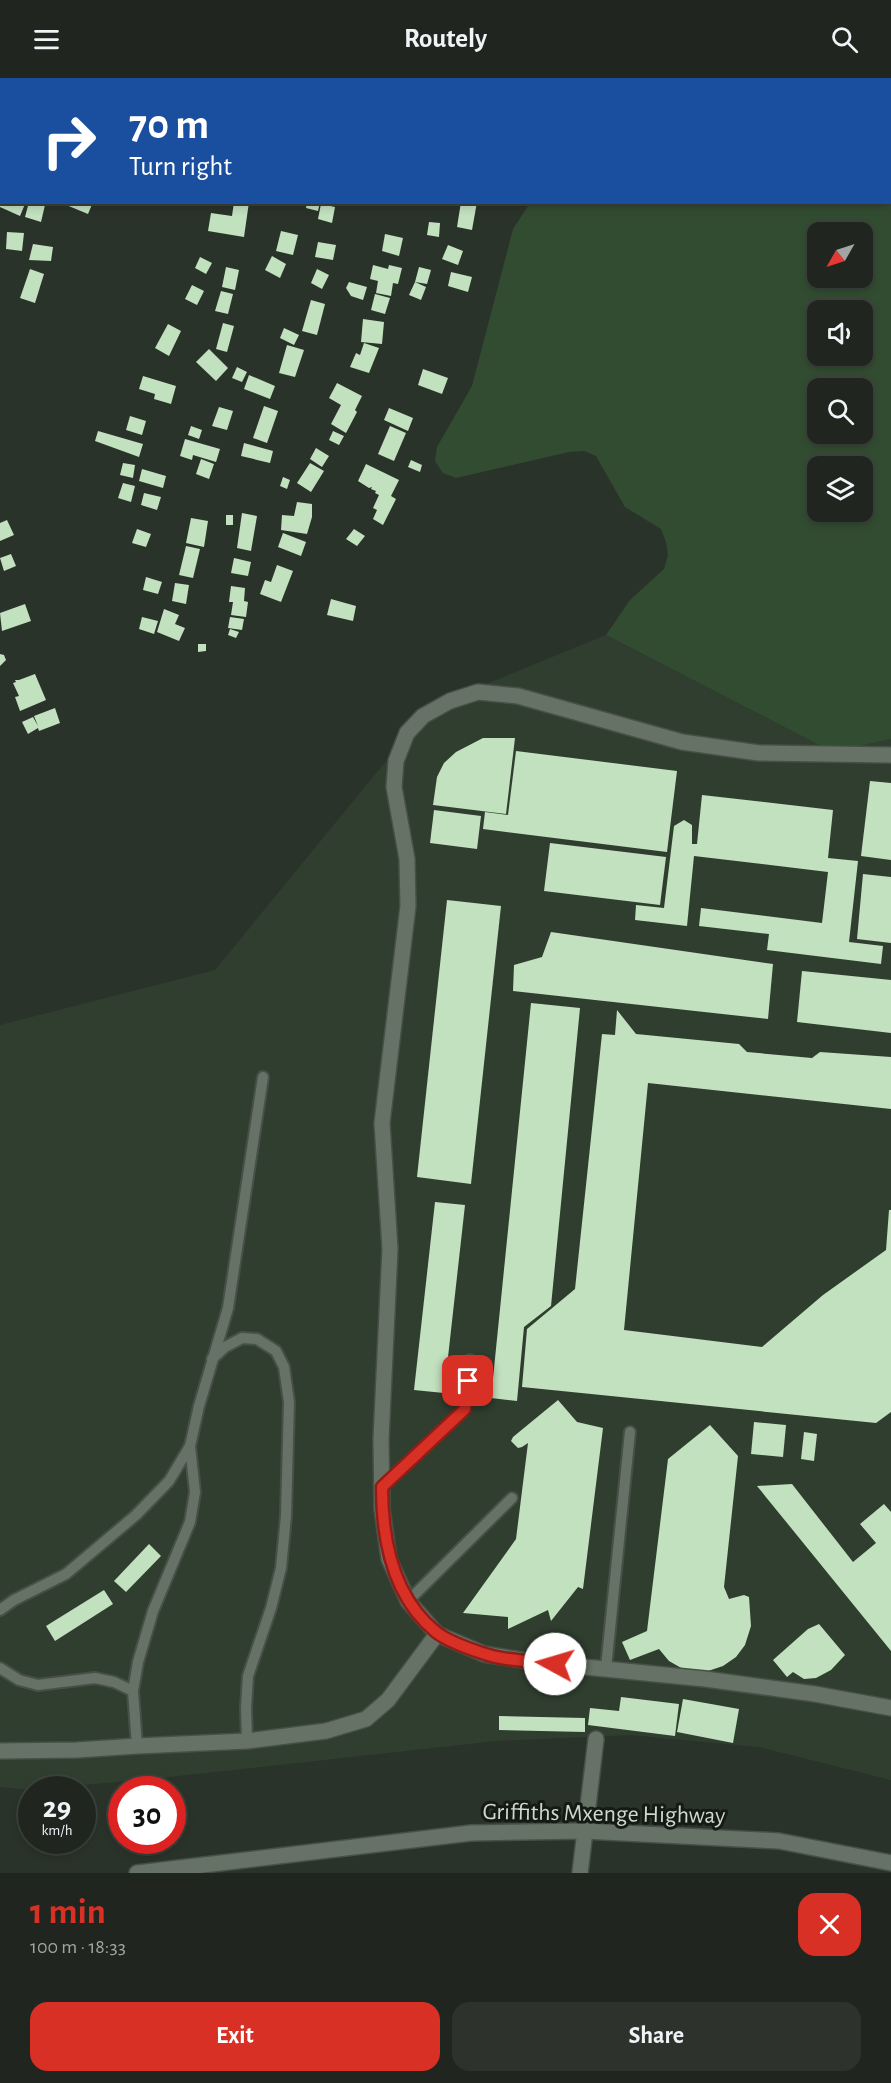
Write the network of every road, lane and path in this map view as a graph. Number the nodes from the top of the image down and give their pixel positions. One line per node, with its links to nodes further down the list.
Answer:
1 (891, 755): 7 (street)
2 (263, 1077): 3 (lane)
3 (212, 1359): 6 (lane); 17 (lane)
4 (470, 1360): 7 (lane)
5 (630, 1432): 13 (lane)
6 (190, 1446): 10 (lane); 14 (lane)
7 (382, 1487): 9 (street)
8 (512, 1498): 9 (lane)
9 (408, 1601): 11 (street)
10 (0, 1610)
11 (437, 1634): 13 (street); 17 (street)
12 (0, 1668): 14 (lane)
13 (606, 1668): 15 (street)
14 (133, 1691): 18 (lane)
15 (891, 1707)
16 (596, 1739): 20 (street)
17 (247, 1741): 18 (street)
18 (137, 1746): 19 (street)
19 (0, 1751)
20 (584, 1831): 21 (street, Griffiths Mxenge Highway); 22 (street, Griffiths Mxenge Highway); 23 (street)
21 (891, 1863)
22 (137, 1873)
23 (580, 1873)

